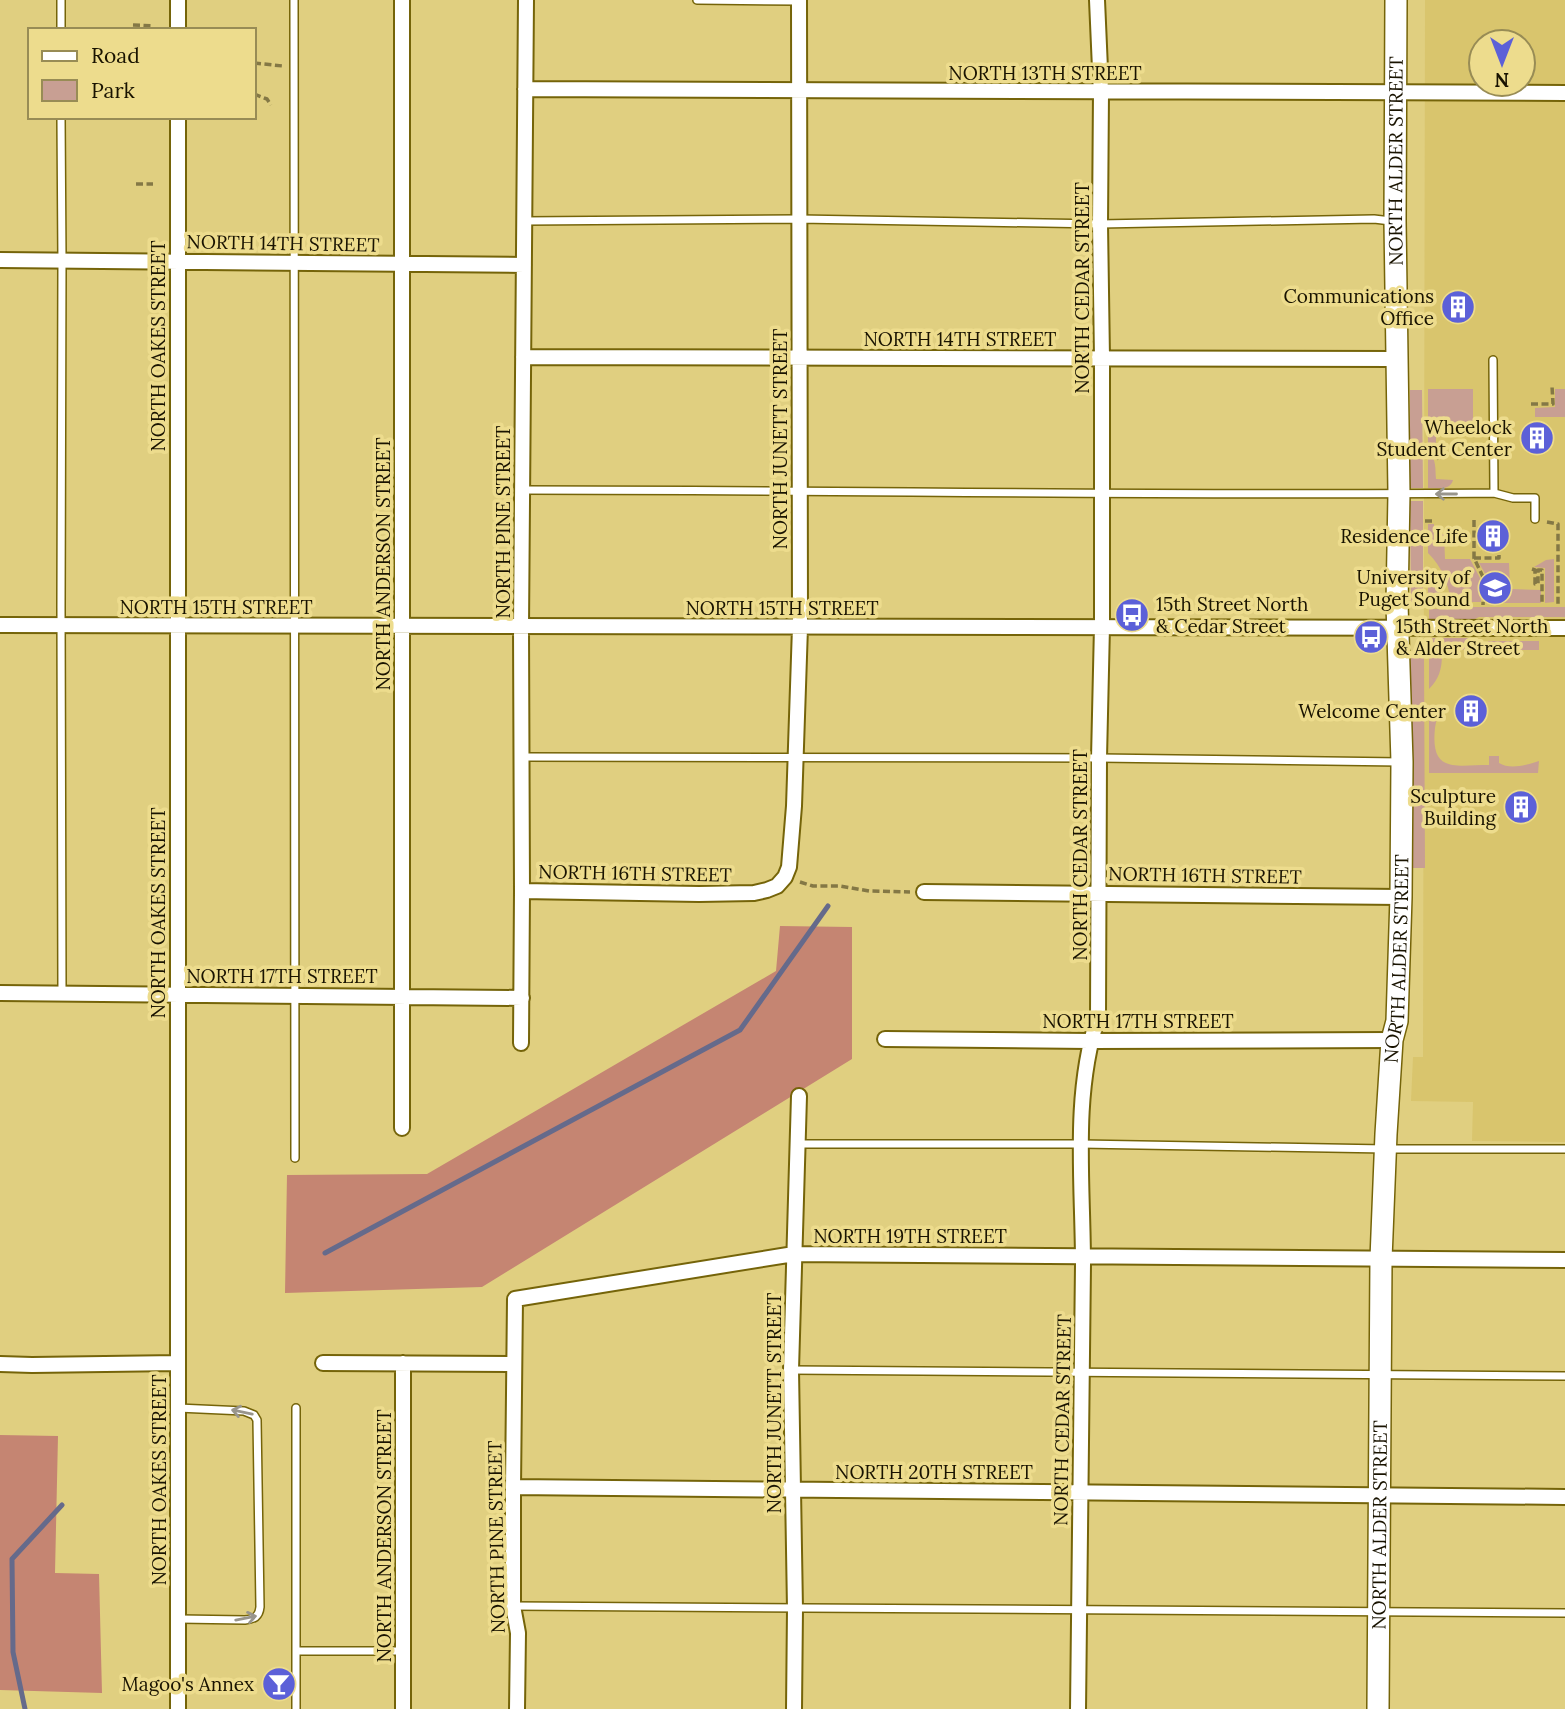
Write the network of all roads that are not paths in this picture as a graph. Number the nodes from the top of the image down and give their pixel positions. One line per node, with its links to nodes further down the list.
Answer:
1 (61, 0): 10 (lane)
2 (177, 0): 11 (street)
3 (294, 0): 26 (lane)
4 (402, 0): 27 (street, NORTH ANDERSON STREET)
5 (526, 0): 12 (street, NORTH PINE STREET)
6 (697, 0): 9 (lane)
7 (1097, 0): 14 (street, NORTH CEDAR STREET)
8 (1396, 0): 15 (street, NORTH ALDER STREET)
9 (799, 1): 13 (street, NORTH JUNETT STREET)
10 (61, 28)
11 (177, 28)
12 (525, 89): 13 (street, NORTH 13TH STREET); 20 (street, NORTH PINE STREET)
13 (799, 91): 14 (street, NORTH 13TH STREET); 19 (street, NORTH JUNETT STREET)
14 (1101, 92): 15 (street, NORTH 13TH STREET); 22 (street, NORTH CEDAR STREET)
15 (1396, 93): 16 (street, NORTH 13TH STREET); 21 (street, NORTH ALDER STREET)
16 (1565, 93)
17 (61, 119): 24 (lane)
18 (177, 119): 25 (street, NORTH OAKES STREET)
19 (799, 219): 20 (lane); 22 (lane); 30 (street, NORTH JUNETT STREET)
20 (524, 221): 28 (street, NORTH PINE STREET)
21 (1395, 221): 22 (lane); 32 (street, NORTH ALDER STREET)
22 (1100, 224): 31 (street, NORTH CEDAR STREET)
23 (0, 260): 24 (street, NORTH 14TH STREET)
24 (62, 261): 25 (street, NORTH 14TH STREET); 41 (lane)
25 (177, 262): 26 (street, NORTH 14TH STREET); 42 (street, NORTH OAKES STREET)
26 (295, 263): 27 (street, NORTH 14TH STREET); 43 (lane)
27 (403, 264): 28 (street, NORTH 14TH STREET); 44 (street, NORTH ANDERSON STREET)
28 (524, 265): 29 (street, NORTH PINE STREET)
29 (523, 357): 30 (street, NORTH 14TH STREET); 34 (street, NORTH PINE STREET)
30 (799, 358): 31 (street, NORTH 14TH STREET); 35 (street, NORTH JUNETT STREET)
31 (1102, 358): 32 (street, NORTH 14TH STREET); 38 (street, NORTH CEDAR STREET)
32 (1397, 359): 36 (street, NORTH ALDER STREET)
33 (1493, 360): 37 (lane)
34 (522, 490): 35 (lane); 46 (street, NORTH PINE STREET)
35 (799, 490): 38 (lane); 47 (street, NORTH JUNETT STREET)
36 (1399, 493): 37 (lane, one-way to 36); 38 (lane); 48 (street, NORTH ALDER STREET)
37 (1494, 493): 39 (lane)
38 (1101, 494): 45 (street, NORTH CEDAR STREET)
39 (1535, 519)
40 (0, 625): 41 (street, NORTH 15TH STREET)
41 (61, 625): 42 (street, NORTH 15TH STREET); 60 (lane)
42 (178, 626): 43 (street, NORTH 15TH STREET); 61 (street, NORTH OAKES STREET)
43 (295, 626): 44 (street, NORTH 15TH STREET); 62 (lane)
44 (403, 626): 46 (street, NORTH 15TH STREET); 63 (street, NORTH ANDERSON STREET)
45 (1102, 626): 47 (street, NORTH 15TH STREET); 48 (street, NORTH 15TH STREET); 52 (street, NORTH CEDAR STREET)
46 (521, 627): 47 (street, NORTH 15TH STREET); 50 (street, NORTH PINE STREET)
47 (800, 628): 51 (street, NORTH JUNETT STREET)
48 (1398, 628): 49 (street, NORTH 15TH STREET); 53 (street, NORTH ALDER STREET)
49 (1565, 628)
50 (522, 757): 51 (lane); 55 (street, NORTH PINE STREET)
51 (795, 757): 52 (lane); 54 (street, NORTH JUNETT STREET)
52 (1099, 758): 53 (lane); 57 (street, NORTH CEDAR STREET)
53 (1402, 762): 58 (street, NORTH ALDER STREET)
54 (785, 877): 55 (street, NORTH 16TH STREET)
55 (523, 891): 64 (street, NORTH PINE STREET)
56 (924, 892): 57 (street, NORTH 16TH STREET)
57 (1099, 893): 58 (street, NORTH 16TH STREET); 67 (street, NORTH CEDAR STREET)
58 (1401, 897): 66 (street, NORTH ALDER STREET)
59 (0, 993): 60 (street, NORTH 17TH STREET)
60 (62, 993): 61 (street, NORTH 17TH STREET)
61 (178, 995): 62 (street, NORTH 17TH STREET); 80 (street, NORTH OAKES STREET)
62 (295, 995): 63 (street, NORTH 17TH STREET); 75 (lane)
63 (402, 997): 64 (street, NORTH 17TH STREET); 70 (street, NORTH ANDERSON STREET)
64 (522, 998): 68 (street, NORTH PINE STREET)
65 (885, 1039): 67 (street, NORTH 17TH STREET)
66 (1392, 1040): 67 (street, NORTH 17TH STREET); 73 (street, NORTH ALDER STREET)
67 (1090, 1041): 72 (street, NORTH CEDAR STREET)
68 (520, 1043)
69 (799, 1096): 71 (street, NORTH JUNETT STREET)
70 (402, 1128)
71 (797, 1144): 72 (lane); 76 (street, NORTH JUNETT STREET)
72 (1081, 1144): 73 (lane); 77 (street, NORTH CEDAR STREET)
73 (1386, 1149): 74 (lane); 78 (street, NORTH ALDER STREET)
74 (1565, 1149)
75 (295, 1158)
76 (794, 1254): 77 (street, NORTH 19TH STREET); 84 (street, NORTH 19TH STREET); 85 (street, NORTH JUNETT STREET)
77 (1083, 1256): 78 (street, NORTH 19TH STREET); 86 (street, NORTH CEDAR STREET)
78 (1381, 1259): 79 (street, NORTH 19TH STREET); 87 (street, NORTH ALDER STREET)
79 (1565, 1260)
80 (178, 1363): 83 (street); 89 (street, NORTH OAKES STREET)
81 (323, 1363): 82 (street)
82 (403, 1363): 84 (street); 103 (street, NORTH ANDERSON STREET)
83 (0, 1364)
84 (514, 1364): 91 (street, NORTH PINE STREET)
85 (791, 1370): 86 (lane); 92 (street, NORTH JUNETT STREET)
86 (1082, 1372): 87 (lane); 93 (street, NORTH CEDAR STREET)
87 (1380, 1374): 88 (lane); 94 (street, NORTH ALDER STREET)
88 (1565, 1376)
89 (178, 1408): 101 (street, NORTH OAKES STREET); 101 (lane, one-way to 89)
90 (296, 1408): 102 (lane)
91 (513, 1487): 92 (street, NORTH 20TH STREET); 96 (street, NORTH PINE STREET)
92 (793, 1490): 93 (street, NORTH 20TH STREET); 97 (street, NORTH JUNETT STREET)
93 (1081, 1492): 94 (street, NORTH 20TH STREET); 98 (street, NORTH CEDAR STREET)
94 (1379, 1495): 95 (street, NORTH 20TH STREET); 99 (street, NORTH ALDER STREET)
95 (1565, 1497)
96 (513, 1606): 97 (lane); 107 (street, NORTH PINE STREET)
97 (795, 1609): 98 (lane); 108 (street, NORTH JUNETT STREET)
98 (1079, 1609): 99 (lane); 109 (street, NORTH CEDAR STREET)
99 (1378, 1611): 100 (lane); 110 (street, NORTH ALDER STREET)
100 (1565, 1613)
101 (178, 1619): 104 (street, NORTH OAKES STREET)
102 (296, 1651): 103 (lane); 105 (lane)
103 (403, 1651): 106 (street, NORTH ANDERSON STREET)
104 (178, 1709)
105 (296, 1709)
106 (403, 1709)
107 (517, 1709)
108 (794, 1709)
109 (1078, 1709)
110 (1378, 1709)

